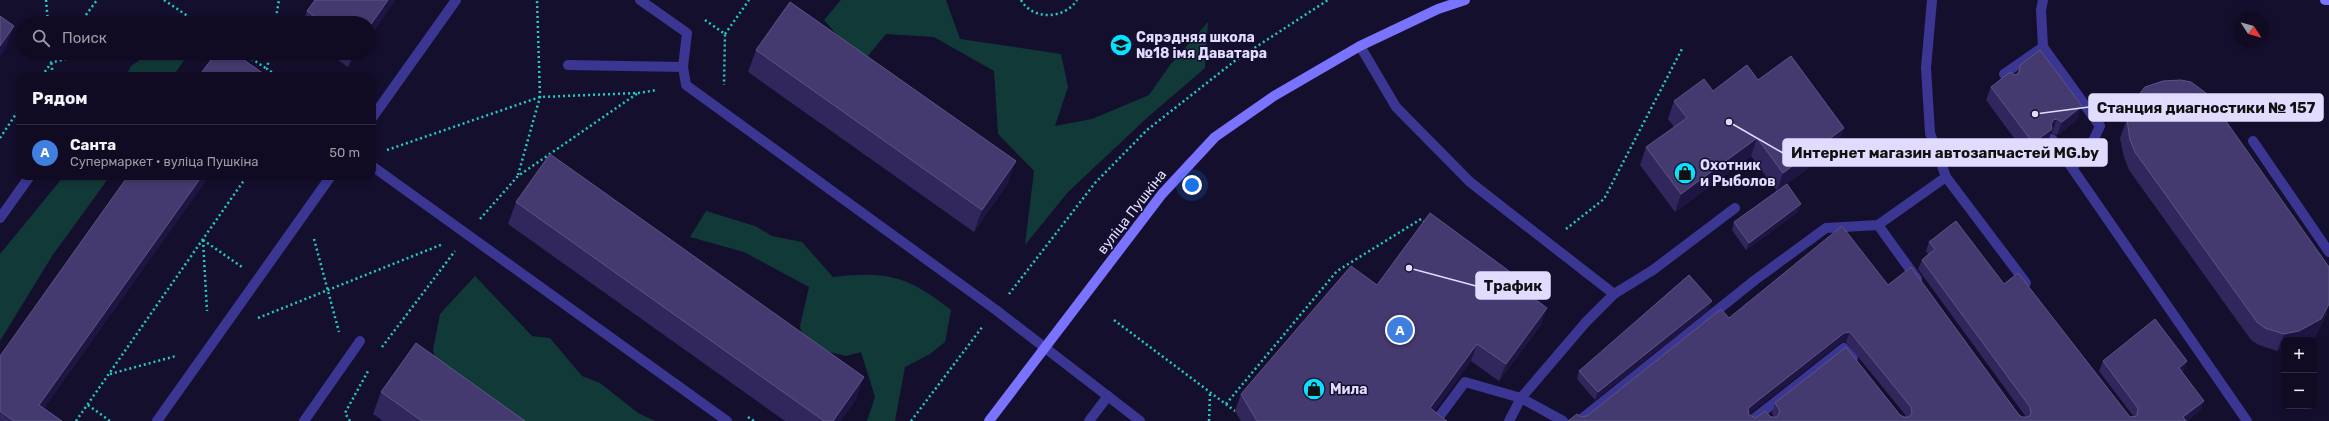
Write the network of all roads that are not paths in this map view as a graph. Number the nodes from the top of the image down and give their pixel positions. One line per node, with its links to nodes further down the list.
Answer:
1 (456, 0): 13 (lane)
2 (640, 0): 11 (lane)
3 (1465, 0): 8 (street, вуліца Пушкіна)
4 (1932, 0): 18 (lane)
5 (2043, 0): 9 (lane)
6 (2325, 0): 7 (street)
7 (2329, 0)
8 (1360, 46): 27 (lane); 29 (street, вуліца Пушкіна)
9 (2043, 47): 12 (lane); 16 (lane)
10 (568, 65): 11 (lane)
11 (683, 67): 29 (lane)
12 (2010, 82)
13 (376, 112)
14 (2052, 139): 16 (lane)
15 (2254, 141): 24 (lane)
16 (2072, 167): 46 (lane)
17 (376, 169): 36 (lane)
18 (1946, 177): 23 (lane); 26 (lane)
19 (27, 180): 22 (lane)
20 (328, 180): 35 (lane)
21 (1735, 208): 27 (lane)
22 (0, 218)
23 (1878, 225): 25 (lane); 43 (lane)
24 (2329, 252)
25 (1924, 288)
26 (2030, 290)
27 (1614, 294): 32 (lane)
28 (360, 341): 34 (lane)
29 (1045, 348): 31 (lane); 37 (street, вуліца Пушкіна)
30 (1859, 366): 33 (lane)
31 (1108, 396): 38 (lane); 39 (lane)
32 (1521, 398): 40 (lane); 41 (lane); 42 (lane)
33 (1763, 412): 44 (lane); 45 (lane)
34 (308, 419)
35 (157, 421)
36 (727, 421)
37 (989, 421)
38 (1089, 421)
39 (1140, 421)
40 (1436, 421)
41 (1509, 421)
42 (1563, 421)
43 (1579, 421)
44 (1751, 421)
45 (1770, 421)
46 (2246, 421)

